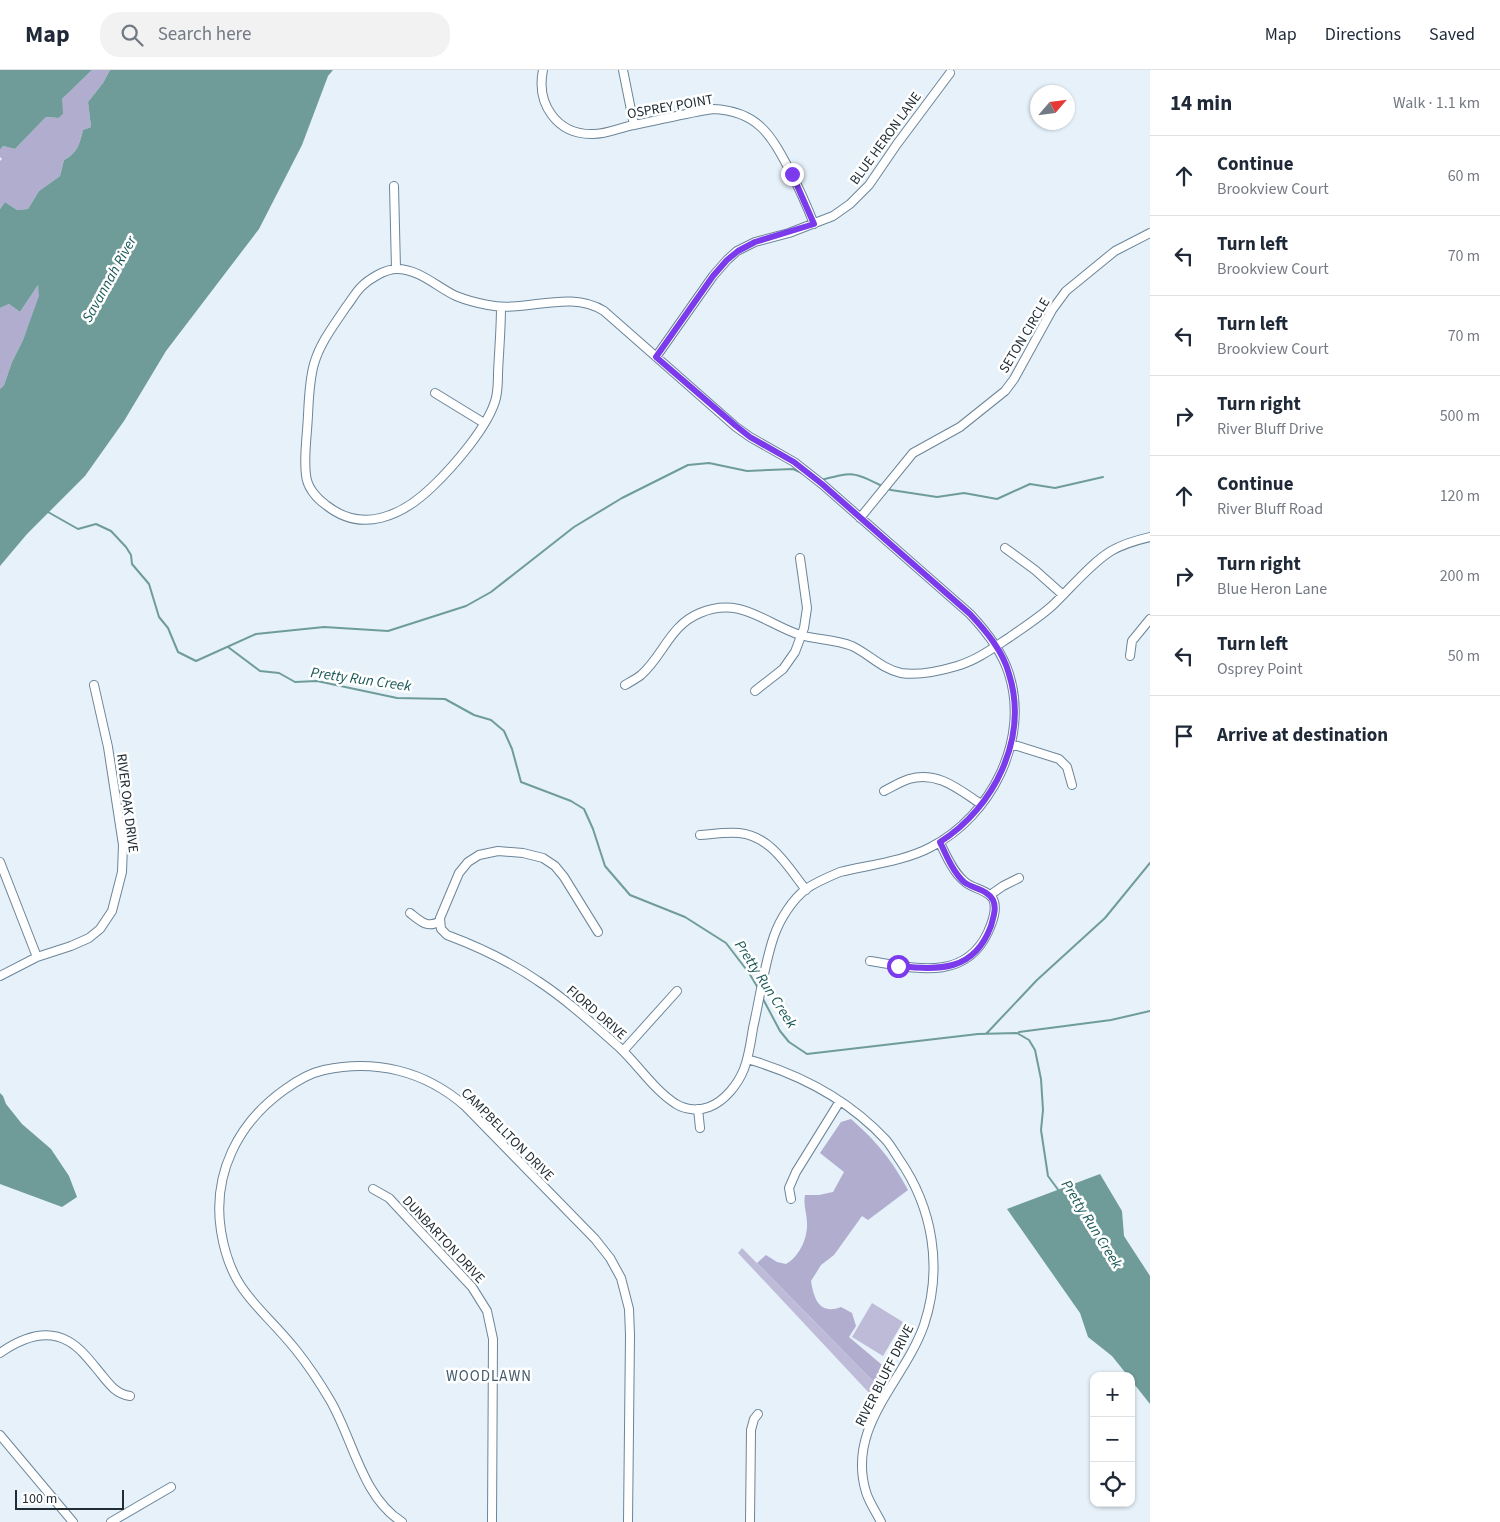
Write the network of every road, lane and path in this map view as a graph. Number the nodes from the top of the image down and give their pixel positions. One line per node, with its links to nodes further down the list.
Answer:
1 (543, 70): 4 (street, OSPREY POINT)
2 (623, 70): 4 (street)
3 (950, 73): 6 (street, BLUE HERON LANE)
4 (634, 125): 6 (street, OSPREY POINT)
5 (394, 186): 8 (street)
6 (814, 224): 10 (street, BLUE HERON LANE)
7 (1150, 233): 13 (street, SETON CIRCLE)
8 (396, 268): 9 (street); 12 (street)
9 (501, 307): 10 (street); 12 (street)
10 (656, 357): 13 (street)
11 (435, 393): 12 (street)
12 (484, 423)
13 (860, 518): 20 (street)
14 (1150, 537): 17 (street)
15 (1005, 548): 17 (street)
16 (800, 558): 19 (street)
17 (1063, 595): 20 (street)
18 (1150, 619): 21 (street)
19 (800, 635): 20 (street); 23 (street); 24 (street)
20 (996, 646): 25 (street)
21 (1130, 656)
22 (94, 685): 38 (street, RIVER OAK DRIVE)
23 (625, 685)
24 (755, 691)
25 (1011, 744): 26 (street); 28 (street)
26 (1072, 785)
27 (884, 791): 28 (street)
28 (981, 804): 30 (street)
29 (700, 835): 33 (street)
30 (940, 842): 33 (street); 34 (street)
31 (0, 862): 38 (street)
32 (1020, 878): 34 (street)
33 (806, 890): 43 (street)
34 (990, 895): 39 (street)
35 (410, 914): 36 (street)
36 (440, 922): 37 (street); 42 (street, FIORD DRIVE)
37 (598, 932)
38 (37, 958): 40 (street, RIVER OAK DRIVE)
39 (870, 961)
40 (0, 976)
41 (676, 991): 42 (street)
42 (623, 1051): 45 (street, FIORD DRIVE)
43 (748, 1059): 44 (street, RIVER BLUFF DRIVE); 45 (street)
44 (840, 1101): 48 (street); 60 (street, RIVER BLUFF DRIVE)
45 (698, 1109): 46 (street)
46 (700, 1128)
47 (374, 1190): 57 (street, DUNBARTON DRIVE)
48 (791, 1199)
49 (0, 1353): 50 (street)
50 (130, 1396)
51 (758, 1414): 59 (street)
52 (0, 1435): 54 (street)
53 (171, 1487): 55 (street)
54 (73, 1522)
55 (111, 1522)
56 (402, 1522): 58 (street, CAMPBELLTON DRIVE)
57 (492, 1522)
58 (628, 1522)
59 (750, 1522)
60 (881, 1522)

